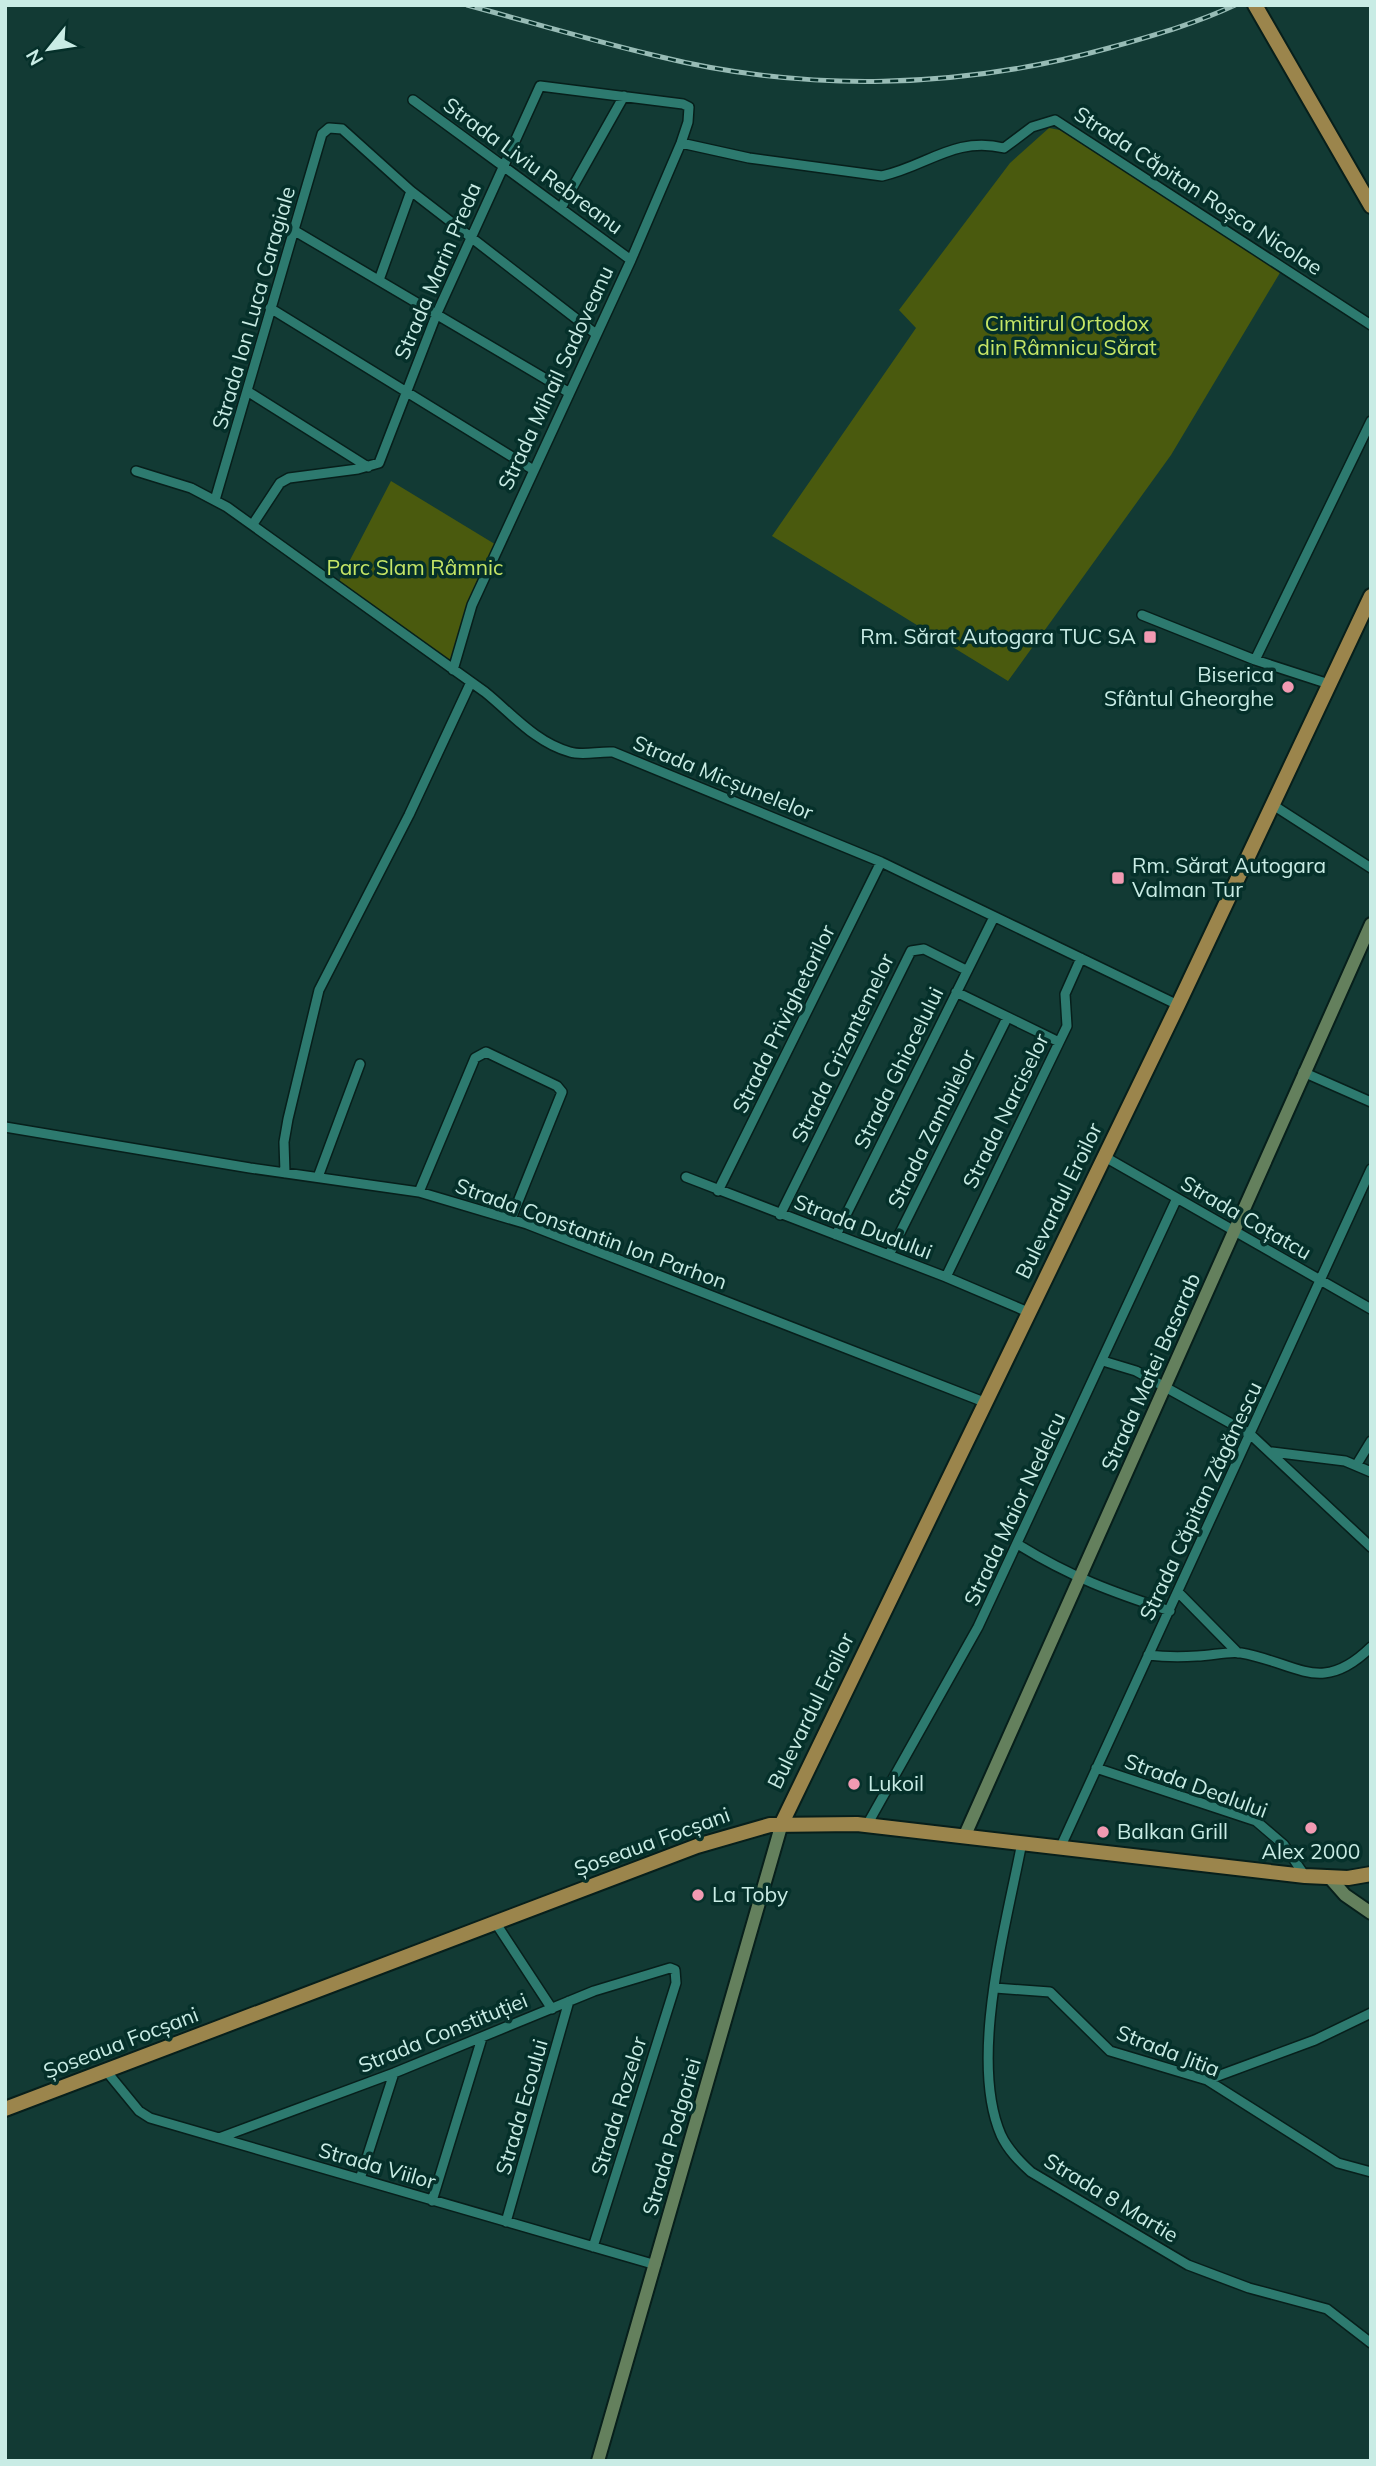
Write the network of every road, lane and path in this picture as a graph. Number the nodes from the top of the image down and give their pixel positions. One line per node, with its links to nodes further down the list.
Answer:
1 (1255, 5): 7 (main road)
2 (624, 96): 4 (street, Strada Mihail Sadoveanu); 5 (street, Strada Marin Preda); 8 (street)
3 (413, 100): 5 (street, Strada Liviu Rebreanu)
4 (681, 143): 11 (street, Strada Mihail Sadoveanu); 15 (street, Strada Căpitan Roșca Nicolae)
5 (503, 166): 8 (street, Strada Liviu Rebreanu); 10 (street, Strada Marin Preda)
6 (411, 191): 9 (street, Strada Ion Luca Caragiale); 10 (street); 12 (street)
7 (1371, 205)
8 (561, 208): 11 (street, Strada Liviu Rebreanu)
9 (295, 231): 12 (street); 13 (street, Strada Ion Luca Caragiale)
10 (469, 239): 14 (street, Strada Marin Preda); 16 (street)
11 (631, 260): 16 (street, Strada Mihail Sadoveanu)
12 (379, 280): 14 (street)
13 (270, 308): 17 (street, Strada Ion Luca Caragiale); 18 (street)
14 (437, 313): 18 (street, Strada Marin Preda); 19 (street)
15 (1371, 325)
16 (596, 334): 19 (street, Strada Mihail Sadoveanu)
17 (247, 391): 21 (street); 24 (street, Strada Ion Luca Caragiale)
18 (405, 392): 21 (street, Strada Marin Preda); 22 (street)
19 (568, 392): 22 (street, Strada Mihail Sadoveanu)
20 (1371, 421): 28 (street)
21 (368, 467): 25 (street)
22 (532, 469): 29 (street, Strada Mihail Sadoveanu)
23 (136, 471): 24 (street, Strada Micșunelelor)
24 (215, 500): 25 (street, Strada Micșunelelor)
25 (253, 524): 29 (street, Strada Micșunelelor)
26 (1371, 596): 31 (main road, Bulevardul Eroilor)
27 (1142, 615): 28 (street)
28 (1255, 660): 31 (street)
29 (453, 670): 30 (street, Strada Micșunelelor)
30 (471, 682): 33 (street, Strada Micșunelelor); 49 (street)
31 (1329, 684): 32 (main road, Bulevardul Eroilor)
32 (1273, 805): 34 (street); 40 (main road, Bulevardul Eroilor)
33 (881, 862): 35 (street, Strada Micșunelelor); 52 (street, Strada Privighetorilor)
34 (1371, 868)
35 (994, 917): 37 (street, Strada Micșunelelor); 38 (street, Strada Ghiocelului)
36 (1371, 924): 44 (street, Strada Matei Basarab)
37 (1081, 958): 40 (street, Strada Micșunelelor); 42 (street, Strada Narciselor)
38 (966, 970): 39 (street, Strada Ghiocelului); 55 (street, Strada Crizantemelor)
39 (956, 992): 41 (street); 58 (street, Strada Ghiocelului)
40 (1178, 1005): 47 (main road, Bulevardul Eroilor)
41 (1007, 1018): 42 (street); 59 (street, Strada Zambilelor)
42 (1059, 1042): 60 (street, Strada Narciselor)
43 (360, 1064): 50 (street)
44 (1303, 1072): 45 (street); 57 (street, Strada Matei Basarab)
45 (1371, 1102)
46 (5, 1127): 49 (street, Strada Constantin Ion Parhon)
47 (1105, 1157): 54 (street, Strada Coțatcu); 63 (main road, Bulevardul Eroilor)
48 (1371, 1169): 61 (street, Strada Căpitan Zăgănescu)
49 (285, 1173): 50 (street, Strada Constantin Ion Parhon)
50 (318, 1177): 53 (street, Strada Constantin Ion Parhon)
51 (686, 1177): 52 (street, Strada Dudului)
52 (718, 1191): 55 (street, Strada Dudului)
53 (419, 1192): 56 (street, Strada Constantin Ion Parhon); 56 (street)
54 (1177, 1198): 57 (street, Strada Coțatcu); 64 (street, Strada Maior Nedelcu)
55 (780, 1215): 58 (street, Strada Dudului)
56 (511, 1219): 66 (street, Strada Constantin Ion Parhon)
57 (1234, 1232): 61 (street, Strada Coțatcu); 65 (street, Strada Matei Basarab)
58 (836, 1236): 59 (street, Strada Dudului)
59 (889, 1255): 60 (street, Strada Dudului)
60 (946, 1277): 63 (street, Strada Dudului)
61 (1321, 1282): 62 (street, Strada Coțatcu); 67 (street, Strada Căpitan Zăgănescu)
62 (1371, 1309)
63 (1028, 1312): 66 (main road, Bulevardul Eroilor)
64 (1103, 1361): 65 (street); 72 (street, Strada Maior Nedelcu)
65 (1164, 1387): 67 (street); 74 (street, Strada Matei Basarab)
66 (984, 1402): 81 (main road, Bulevardul Eroilor)
67 (1251, 1434): 69 (street); 75 (street, Strada Căpitan Zăgănescu)
68 (1371, 1441): 70 (street)
69 (1272, 1452): 70 (street); 73 (street)
70 (1357, 1464): 71 (street)
71 (1371, 1472)
72 (1019, 1545): 74 (street); 82 (street, Strada Maior Nedelcu)
73 (1371, 1547)
74 (1080, 1580): 76 (street); 83 (street, Strada Matei Basarab)
75 (1178, 1592): 76 (street, Strada Căpitan Zăgănescu); 78 (street)
76 (1170, 1611): 79 (street, Strada Căpitan Zăgănescu)
77 (1371, 1647): 78 (street)
78 (1238, 1653): 79 (street)
79 (1148, 1655): 80 (street, Strada Căpitan Zăgănescu)
80 (1096, 1768): 85 (street, Strada Căpitan Zăgănescu); 87 (street, Strada Dealului)
81 (782, 1823): 82 (main road, Șoseaua Focșani); 91 (main road, Șoseaua Focșani); 108 (street, Strada Podgoriei)
82 (867, 1825): 83 (main road, Șoseaua Focșani)
83 (965, 1835): 84 (main road, Șoseaua Focșani)
84 (1022, 1842): 85 (main road, Șoseaua Focșani); 93 (street, Strada 8 Martie)
85 (1061, 1846): 87 (main road, Șoseaua Focșani)
86 (1371, 1874): 88 (main road, Șoseaua Focșani)
87 (1305, 1876): 88 (main road, Șoseaua Focșani)
88 (1331, 1878): 89 (street)
89 (1364, 1904): 90 (street)
90 (1371, 1913)
91 (495, 1922): 95 (street); 98 (main road, Șoseaua Focșani)
92 (677, 1975): 94 (street, Strada Constituției); 107 (street, Strada Rozelor)
93 (995, 1989): 100 (street, Strada Jitia); 109 (street, Strada 8 Martie)
94 (569, 2001): 95 (street, Strada Constituției); 106 (street, Strada Ecoului)
95 (552, 2008): 97 (street, Strada Constituției)
96 (1371, 2013): 100 (street)
97 (482, 2038): 99 (street, Strada Constituției); 105 (street)
98 (107, 2072): 101 (main road, Șoseaua Focșani); 102 (street, Strada Viilor)
99 (394, 2073): 102 (street, Strada Constituției); 104 (street)
100 (1207, 2080): 103 (street, Strada Jitia)
101 (5, 2109)
102 (219, 2138): 104 (street, Strada Viilor)
103 (1371, 2172)
104 (360, 2179): 105 (street, Strada Viilor)
105 (432, 2201): 106 (street, Strada Viilor)
106 (506, 2222): 107 (street, Strada Viilor)
107 (593, 2247): 108 (street, Strada Viilor)
108 (656, 2265): 110 (street, Strada Podgoriei)
109 (1371, 2343)
110 (598, 2461)

